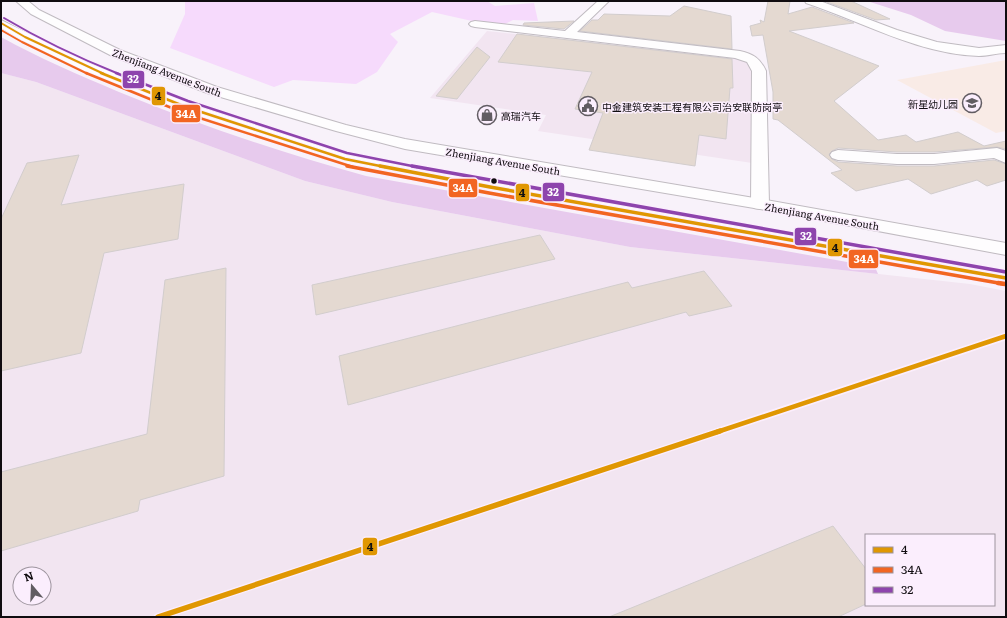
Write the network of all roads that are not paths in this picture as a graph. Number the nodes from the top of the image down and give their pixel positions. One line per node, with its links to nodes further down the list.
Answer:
1 (21, 1): 10 (main road, Zhenjiang Avenue South)
2 (604, 1): 6 (main road)
3 (810, 1): 7 (main road)
4 (1, 22): 12 (main road)
5 (475, 24): 6 (main road)
6 (567, 35): 10 (main road)
7 (1006, 49)
8 (838, 155): 9 (main road)
9 (1006, 158)
10 (760, 204): 11 (main road, Zhenjiang Avenue South)
11 (1006, 249)
12 (1006, 278)

